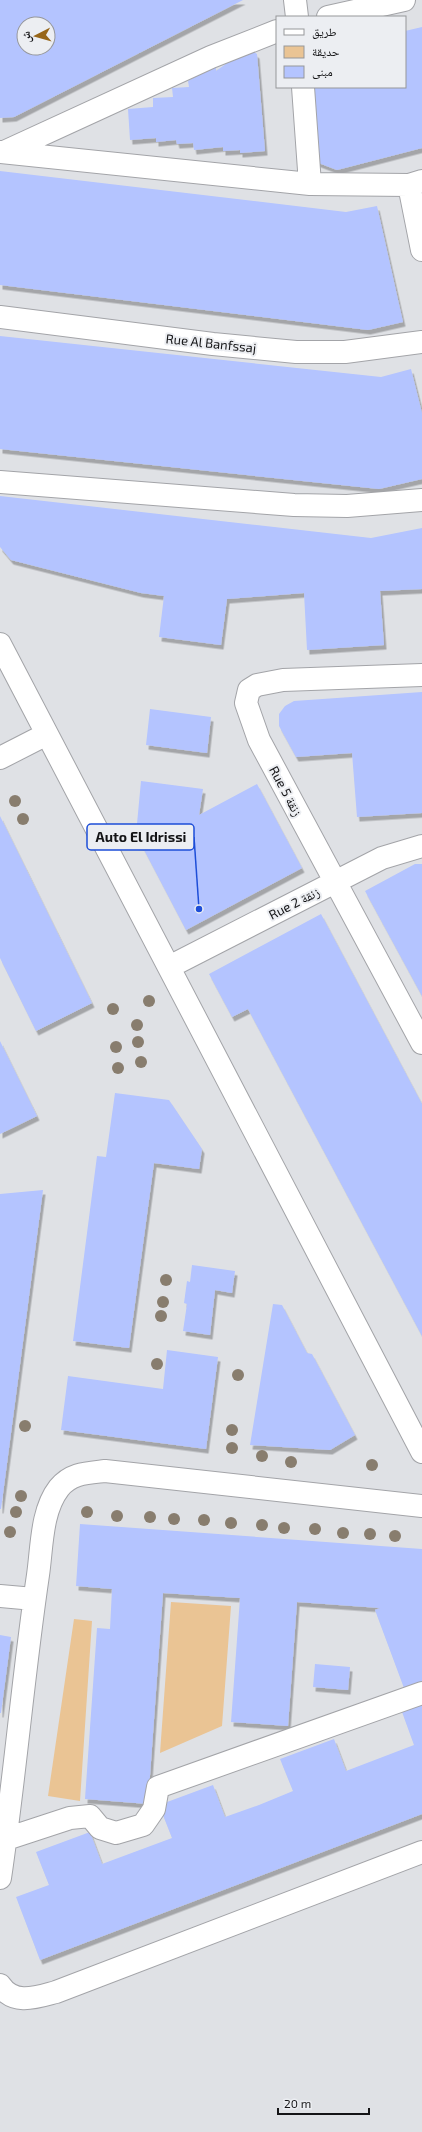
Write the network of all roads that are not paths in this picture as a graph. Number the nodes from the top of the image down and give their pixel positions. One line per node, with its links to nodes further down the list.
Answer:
1 (295, 0): 3 (street)
2 (404, 0): 4 (street)
3 (297, 16)
4 (332, 16)
5 (276, 32): 7 (street)
6 (303, 88): 9 (street)
7 (1, 152): 9 (street)
8 (415, 183): 9 (street); 10 (street)
9 (310, 184)
10 (422, 250)
11 (0, 318): 12 (street, Rue Al Banfssaj)
12 (422, 342)
13 (0, 482): 14 (street)
14 (422, 500)
15 (0, 644): 17 (street)
16 (422, 675): 20 (street, Rue 5 زنقة)
17 (47, 734): 18 (street); 21 (street)
18 (0, 758)
19 (422, 846): 20 (street, Rue 2 زنقة)
20 (335, 882): 21 (street, Rue 2 زنقة); 22 (street, Rue 5 زنقة)
21 (169, 967): 23 (street)
22 (422, 1043)
23 (422, 1452)
24 (422, 1506): 26 (street)
25 (0, 1596): 26 (street)
26 (34, 1599): 28 (street)
27 (422, 1693): 28 (street)
28 (6, 1839): 30 (street)
29 (422, 1852): 31 (street)
30 (0, 1878)
31 (0, 1985)

